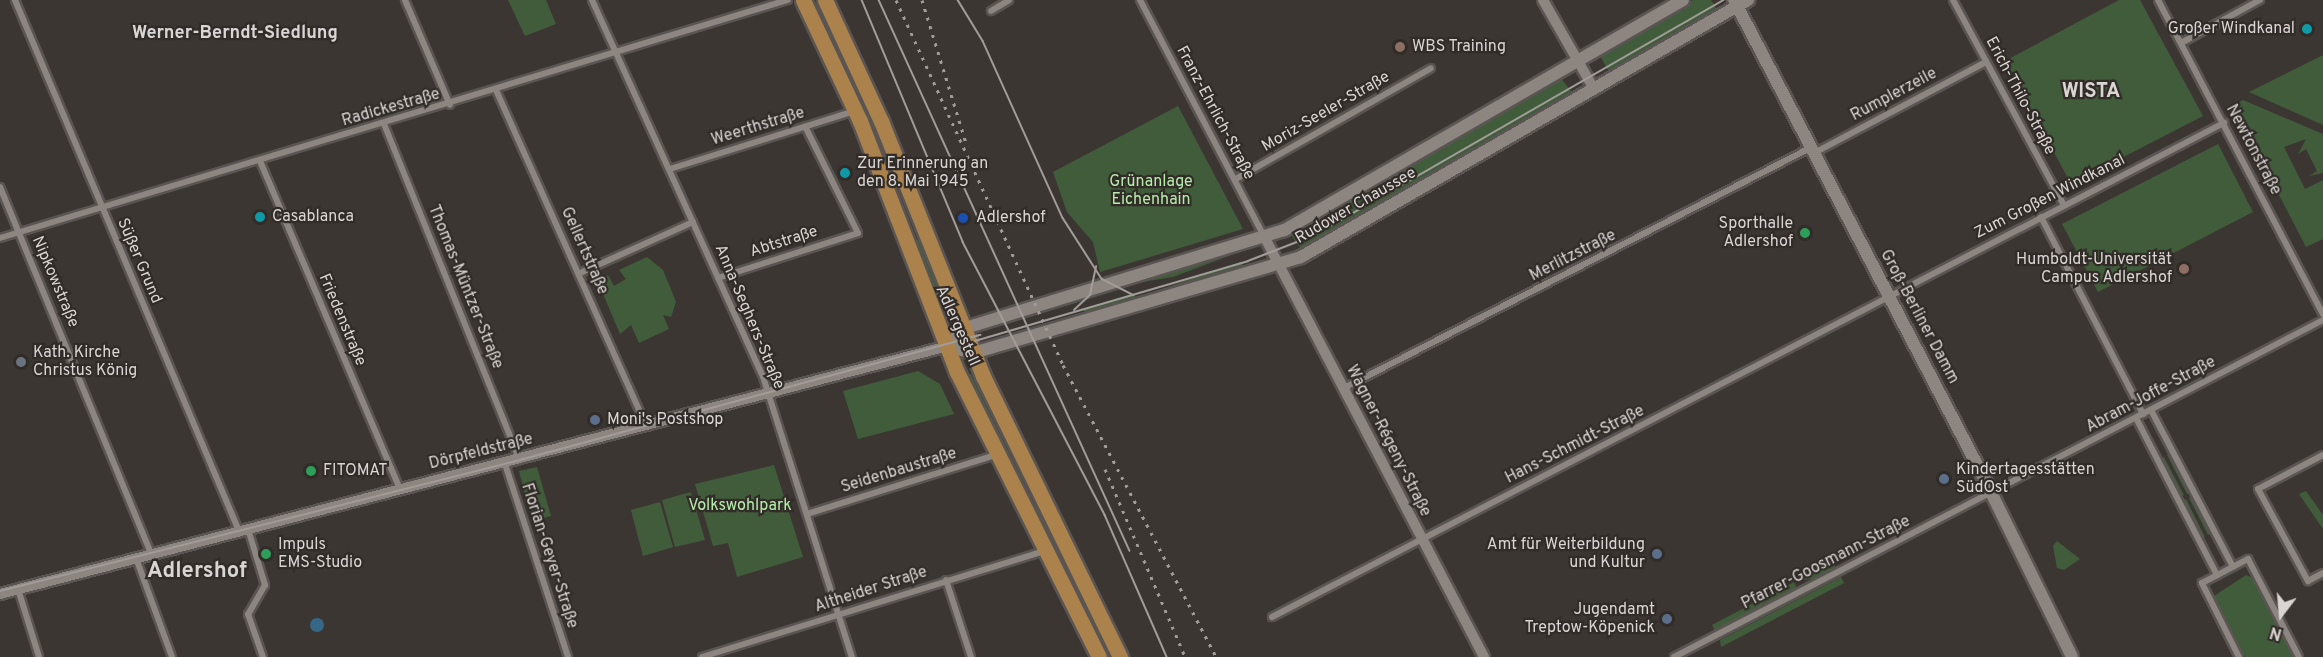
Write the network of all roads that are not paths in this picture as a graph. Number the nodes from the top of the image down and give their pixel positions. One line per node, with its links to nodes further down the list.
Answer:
1 (15, 0): 34 (street, Süßer Grund)
2 (405, 0): 23 (street)
3 (592, 0): 17 (street, Anna-Seghers-Straße)
4 (788, 0): 17 (street, Radickestraße)
5 (803, 0): 24 (main road, Adlergestell)
6 (825, 0): 46 (main road, Adlergestell)
7 (1009, 0): 15 (street)
8 (1140, 0): 31 (street, Franz-Ehrlich-Straße)
9 (1543, 0): 18 (street)
10 (1683, 0): 18 (main road, Rudower Chaussee)
11 (1953, 0): 19 (street, Erich-Thilo-Straße)
12 (2158, 0): 16 (street, Newtonstraße)
13 (2260, 0): 16 (street)
14 (1740, 2): 21 (main road, Rudower Chaussee); 28 (main road, Groß-Berliner Damm)
15 (991, 11)
16 (2181, 43): 25 (street, Newtonstraße)
17 (617, 53): 22 (street, Radickestraße); 30 (street, Anna-Seghers-Straße)
18 (1577, 61): 21 (street); 39 (main road, Rudower Chaussee)
19 (1986, 62): 28 (street, Rumplerzeile); 33 (street, Erich-Thilo-Straße)
20 (1431, 68): 31 (street, Moriz-Seeler-Straße)
21 (1594, 89): 40 (main road, Rudower Chaussee)
22 (496, 90): 23 (street, Radickestraße); 41 (street, Gellertstraße)
23 (450, 105): 26 (street, Radickestraße)
24 (855, 111): 27 (street, Weerthstraße); 47 (main road, Adlergestell)
25 (2224, 123): 33 (street, Zum Großen Windkanal); 44 (street, Newtonstraße)
26 (384, 124): 29 (street, Radickestraße); 57 (street, Thomas-Müntzer-Straße)
27 (805, 126): 30 (street, Weerthstraße); 42 (street, Abtstraße)
28 (1814, 149): 43 (main road, Groß-Berliner Damm); 49 (street, Merlitzstraße)
29 (260, 161): 34 (street, Radickestraße); 59 (street, Friedenstraße)
30 (670, 169): 36 (street, Anna-Seghers-Straße)
31 (1236, 179): 39 (street, Franz-Ehrlich-Straße)
32 (0, 187): 37 (street, Nipkowstraße)
33 (2064, 205): 35 (street, Zum Großen Windkanal)
34 (102, 208): 37 (street, Radickestraße); 62 (street, Süßer Grund)
35 (2041, 217): 43 (street, Zum Großen Windkanal); 52 (street)
36 (693, 222): 41 (street); 42 (street, Anna-Seghers-Straße)
37 (19, 232): 38 (street, Radickestraße); 65 (street, Nipkowstraße)
38 (0, 238)
39 (1265, 238): 40 (street, Wagner-Régeny-Straße); 46 (main road, Rudower Chaussee)
40 (1280, 266): 48 (main road, Rudower Chaussee); 49 (street, Wagner-Régeny-Straße)
41 (580, 273): 54 (street, Gellertstraße)
42 (718, 278): 50 (street, Anna-Seghers-Straße)
43 (1888, 295): 60 (main road, Groß-Berliner Damm); 63 (street, Hans-Schmidt-Straße)
44 (2323, 315)
45 (2323, 320): 51 (street, Abram-Joffe-Straße)
46 (963, 329): 47 (main road); 48 (main road, Adlergestell)
47 (948, 346): 48 (main road); 50 (street, Dörpfeldstraße); 55 (main road, Adlergestell)
48 (973, 353): 84 (main road, Adlergestell)
49 (1344, 388): 63 (street, Wagner-Régeny-Straße)
50 (768, 392): 54 (street, Dörpfeldstraße); 61 (street, Anna-Seghers-Straße)
51 (2151, 410): 52 (street, Abram-Joffe-Straße); 67 (street)
52 (2143, 414): 53 (street, Abram-Joffe-Straße)
53 (2136, 418): 60 (street, Abram-Joffe-Straße); 69 (street)
54 (646, 425): 57 (street, Dörpfeldstraße)
55 (998, 454): 61 (street, Seidenbaustraße); 64 (main road, Adlergestell)
56 (2323, 455): 68 (street)
57 (519, 460): 58 (street, Dörpfeldstraße)
58 (505, 464): 59 (street, Dörpfeldstraße); 79 (street, Florian-Geyer-Straße)
59 (400, 490): 62 (street, Dörpfeldstraße)
60 (1991, 494): 75 (main road, Groß-Berliner Damm); 86 (street, Pfarrer-Goosmann-Straße)
61 (807, 514): 73 (street, Anna-Seghers-Straße)
62 (243, 530): 65 (street, Dörpfeldstraße); 78 (street, Süßer Grund)
63 (1422, 540): 74 (street, Hans-Schmidt-Straße); 85 (street, Wagner-Régeny-Straße)
64 (1048, 550): 70 (street, Altheider Straße); 83 (main road, Adlergestell)
65 (152, 555): 66 (street, Dörpfeldstraße)
66 (136, 558): 71 (street, Dörpfeldstraße); 77 (street)
67 (2232, 567): 69 (street); 88 (street)
68 (2323, 573)
69 (2217, 575): 87 (street)
70 (946, 580): 73 (street, Altheider Straße); 82 (street)
71 (18, 589): 72 (street, Dörpfeldstraße); 76 (street)
72 (0, 594)
73 (839, 615): 80 (street, Altheider Straße); 81 (street, Anna-Seghers-Straße)
74 (1272, 616)
75 (2070, 656)
76 (39, 657)
77 (172, 657)
78 (263, 657)
79 (568, 657)
80 (702, 657)
81 (852, 657)
82 (971, 657)
83 (1099, 657)
84 (1120, 657)
85 (1484, 657)
86 (1674, 657)
87 (2240, 657)
88 (2300, 657)

